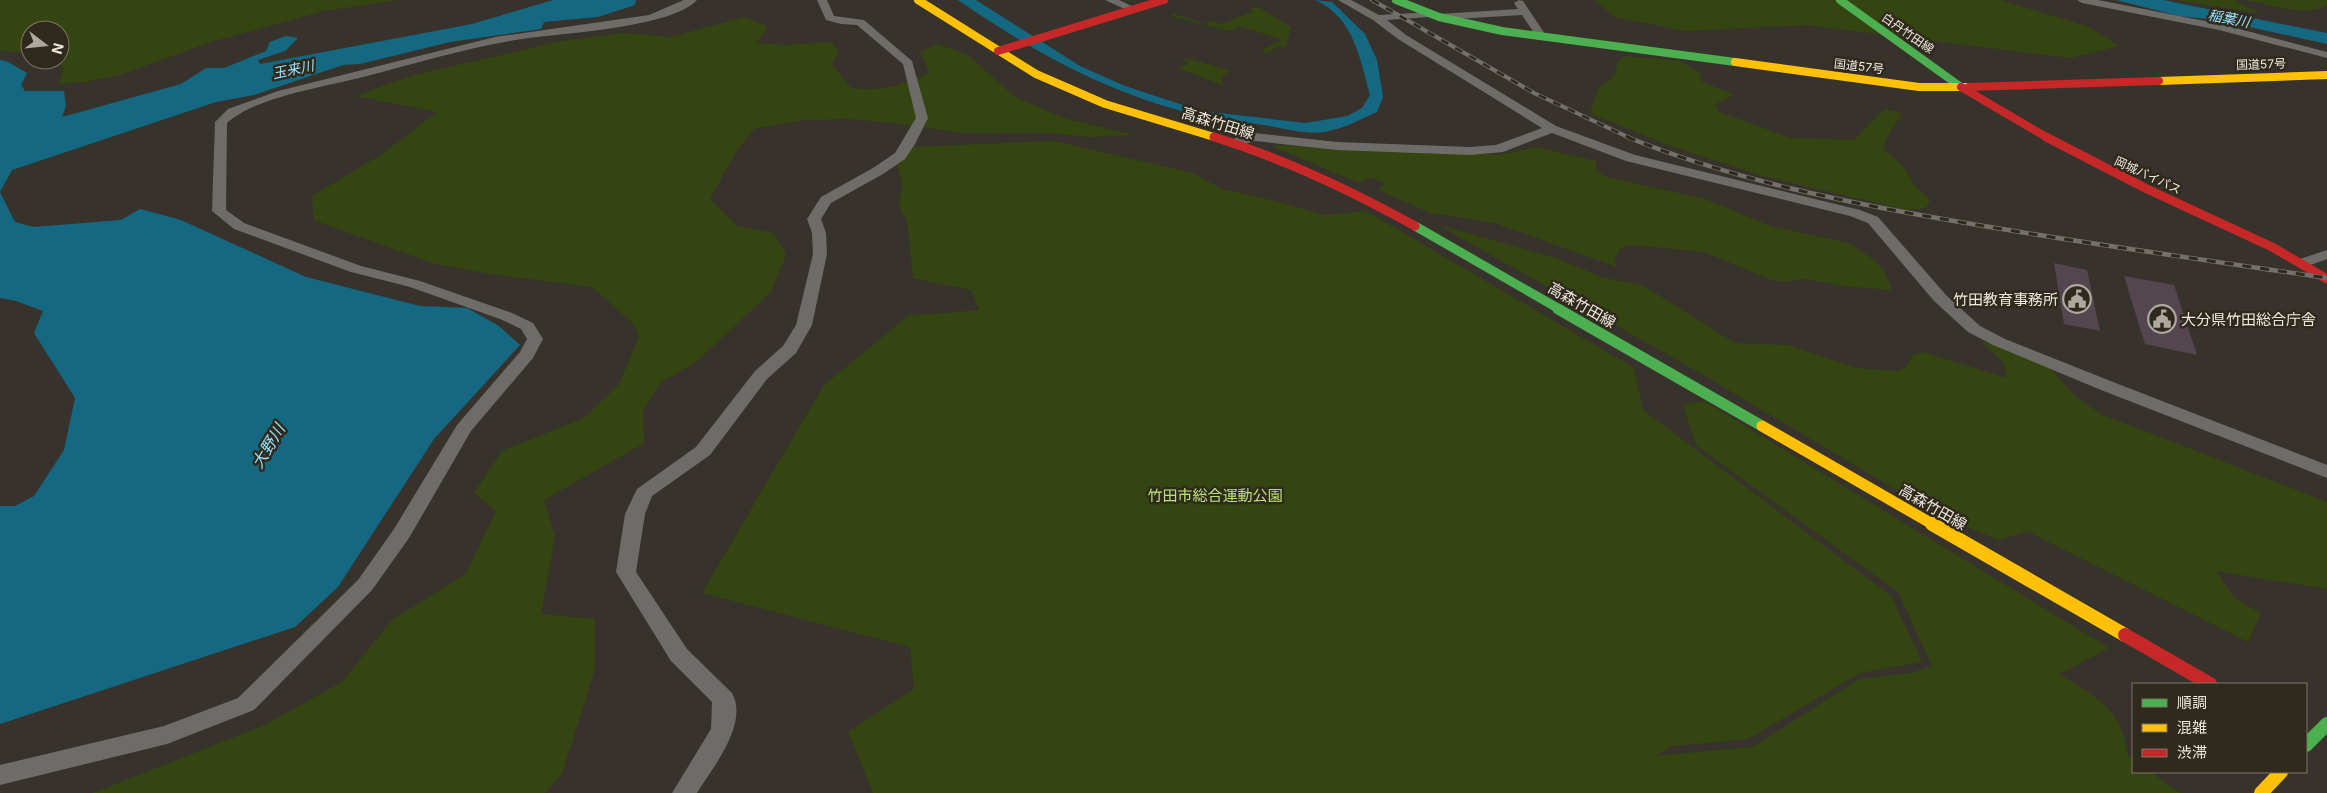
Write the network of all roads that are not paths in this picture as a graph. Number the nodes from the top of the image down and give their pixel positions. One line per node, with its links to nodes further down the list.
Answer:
1 (692, 0): 30 (street)
2 (822, 0): 31 (street)
3 (918, 0): 16 (main road, 高森竹田線)
4 (1110, 0): 11 (street)
5 (1164, 0): 11 (main road)
6 (1343, 0): 14 (street)
7 (1396, 0): 13 (main road, 国道57号)
8 (1517, 0): 12 (street)
9 (1840, 0): 19 (main road, 白丹竹田線)
10 (2082, 0): 17 (street)
11 (1135, 10): 16 (main road)
12 (1524, 12): 13 (street); 15 (street)
13 (1434, 15): 14 (street); 15 (main road, 国道57号)
14 (1377, 18): 20 (street)
15 (1542, 37): 19 (main road, 国道57号)
16 (998, 51): 21 (main road, 高森竹田線)
17 (2327, 55)
18 (2327, 75): 19 (main road, 国道57号)
19 (1961, 87): 23 (main road, 岡城バイパス)
20 (1552, 129): 21 (street); 25 (street)
21 (1234, 143): 26 (main road, 高森竹田線)
22 (2327, 254): 23 (street)
23 (2302, 263): 24 (main road, 岡城バイパス)
24 (2327, 279)
25 (2327, 472)
26 (2208, 683)
27 (2327, 724): 28 (main road)
28 (2307, 742)
29 (2280, 773): 32 (main road)
30 (0, 775)
31 (684, 793)
32 (2261, 793)

